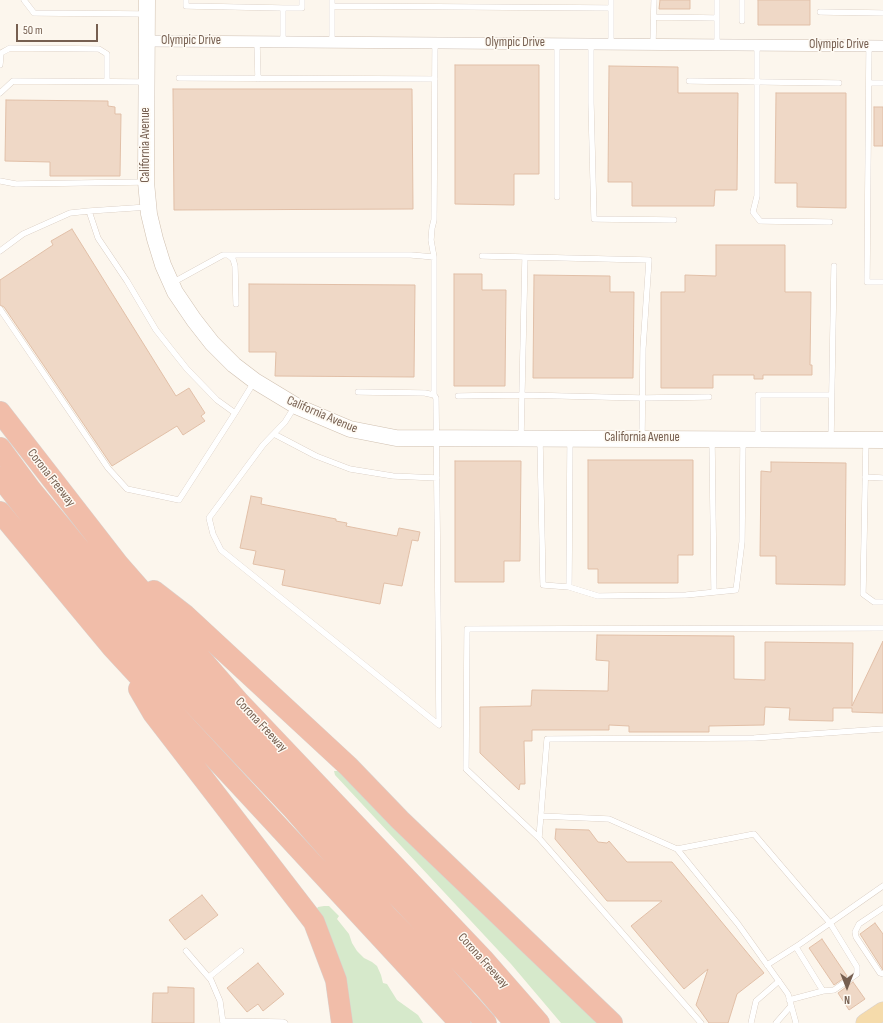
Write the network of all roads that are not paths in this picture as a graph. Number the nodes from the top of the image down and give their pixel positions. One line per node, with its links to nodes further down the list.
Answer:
1 (24, 0): 10 (lane)
2 (186, 0): 11 (lane)
3 (254, 0): 11 (lane)
4 (302, 0): 12 (lane)
5 (611, 0): 13 (lane)
6 (654, 0): 16 (lane)
7 (717, 0): 17 (lane)
8 (742, 0): 18 (lane)
9 (332, 3): 13 (lane); 22 (lane)
10 (147, 7): 19 (main road, California Avenue)
11 (254, 8): 12 (lane)
12 (283, 8): 21 (lane)
13 (611, 8): 26 (lane)
14 (820, 12): 15 (lane)
15 (883, 13)
16 (654, 17): 17 (lane); 27 (lane)
17 (717, 18): 28 (lane)
18 (742, 20)
19 (147, 41): 20 (street, Olympic Drive); 39 (main road, California Avenue)
20 (257, 42): 21 (street, Olympic Drive); 34 (lane)
21 (283, 42): 22 (street, Olympic Drive)
22 (332, 42): 23 (street, Olympic Drive)
23 (435, 43): 24 (street, Olympic Drive); 35 (lane)
24 (557, 44): 25 (street, Olympic Drive); 46 (lane)
25 (591, 44): 26 (street, Olympic Drive); 49 (lane)
26 (611, 44): 27 (street, Olympic Drive)
27 (654, 44): 28 (street, Olympic Drive)
28 (717, 45): 29 (street, Olympic Drive)
29 (757, 45): 30 (street, Olympic Drive); 38 (lane)
30 (869, 46): 31 (street, Olympic Drive); 41 (lane)
31 (883, 46)
32 (0, 65): 36 (lane)
33 (179, 78): 34 (lane)
34 (258, 79): 35 (lane)
35 (435, 79): 54 (lane)
36 (107, 81): 39 (lane); 43 (lane)
37 (689, 81): 38 (lane)
38 (757, 81): 40 (lane); 50 (lane)
39 (146, 82): 45 (main road, California Avenue)
40 (839, 83)
41 (869, 83): 42 (lane); 57 (lane)
42 (883, 83)
43 (0, 93)
44 (0, 181): 45 (lane)
45 (146, 182): 47 (main road, California Avenue)
46 (557, 197)
47 (148, 207): 48 (lane); 58 (main road, California Avenue)
48 (89, 211): 51 (lane); 71 (lane)
49 (674, 220)
50 (830, 222)
51 (0, 251)
52 (228, 255): 54 (lane); 58 (lane); 59 (lane)
53 (482, 256): 55 (lane)
54 (434, 257): 63 (lane)
55 (524, 257): 64 (lane); 68 (lane)
56 (834, 266): 65 (lane)
57 (883, 282)
58 (172, 283): 61 (main road, California Avenue)
59 (236, 304)
60 (0, 310): 71 (lane)
61 (255, 381): 69 (main road, California Avenue); 71 (lane)
62 (358, 392): 63 (lane)
63 (434, 395): 73 (lane)
64 (522, 395): 66 (lane); 68 (lane); 74 (lane)
65 (831, 395): 79 (lane); 80 (lane)
66 (458, 396)
67 (709, 397): 68 (lane)
68 (642, 398): 77 (lane)
69 (295, 406): 72 (lane); 73 (main road, California Avenue)
70 (0, 412): 89 (highway, Corona Freeway)
71 (236, 413)
72 (274, 434): 86 (lane); 86 (lane)
73 (436, 437): 74 (main road, California Avenue); 86 (lane)
74 (522, 437): 75 (main road, California Avenue)
75 (540, 437): 76 (main road, California Avenue); 90 (lane)
76 (570, 438): 77 (main road, California Avenue); 90 (lane)
77 (642, 438): 78 (main road, California Avenue)
78 (712, 438): 79 (main road, California Avenue); 91 (lane)
79 (751, 439): 80 (main road, California Avenue); 91 (lane)
80 (831, 439): 81 (main road, California Avenue)
81 (866, 440): 82 (main road, California Avenue); 85 (lane)
82 (883, 440)
83 (0, 448): 118 (highway)
84 (0, 476): 117 (highway)
85 (865, 477): 87 (lane); 92 (lane)
86 (437, 478)
87 (883, 478)
88 (0, 512): 94 (highway)
89 (118, 564): 119 (highway, Corona Freeway); 120 (highway)
90 (569, 587): 91 (lane)
91 (714, 592)
92 (883, 602)
93 (883, 628): 97 (lane)
94 (112, 647): 115 (highway); 116 (highway)
95 (883, 729): 96 (lane)
96 (541, 816): 97 (lane); 98 (lane)
97 (539, 838): 121 (lane)
98 (677, 849): 101 (lane); 105 (lane)
99 (883, 886): 101 (lane)
100 (883, 908): 106 (lane)
101 (830, 923): 102 (lane); 109 (lane)
102 (796, 947): 105 (lane); 109 (lane)
103 (186, 951): 107 (lane)
104 (241, 951): 107 (lane)
105 (767, 965): 108 (lane)
106 (883, 974)
107 (209, 977): 113 (lane)
108 (779, 981): 110 (lane); 122 (lane)
109 (823, 991): 110 (lane)
110 (789, 1000): 111 (lane)
111 (790, 1007): 123 (lane); 124 (lane)
112 (883, 1011): 125 (main road)
113 (223, 1022): 114 (lane)
114 (286, 1023)
115 (342, 1023)
116 (460, 1023)
117 (486, 1023)
118 (515, 1023)
119 (539, 1023)
120 (612, 1023)
121 (701, 1023)
122 (751, 1023)
123 (776, 1023)
124 (796, 1023)
125 (865, 1023)

